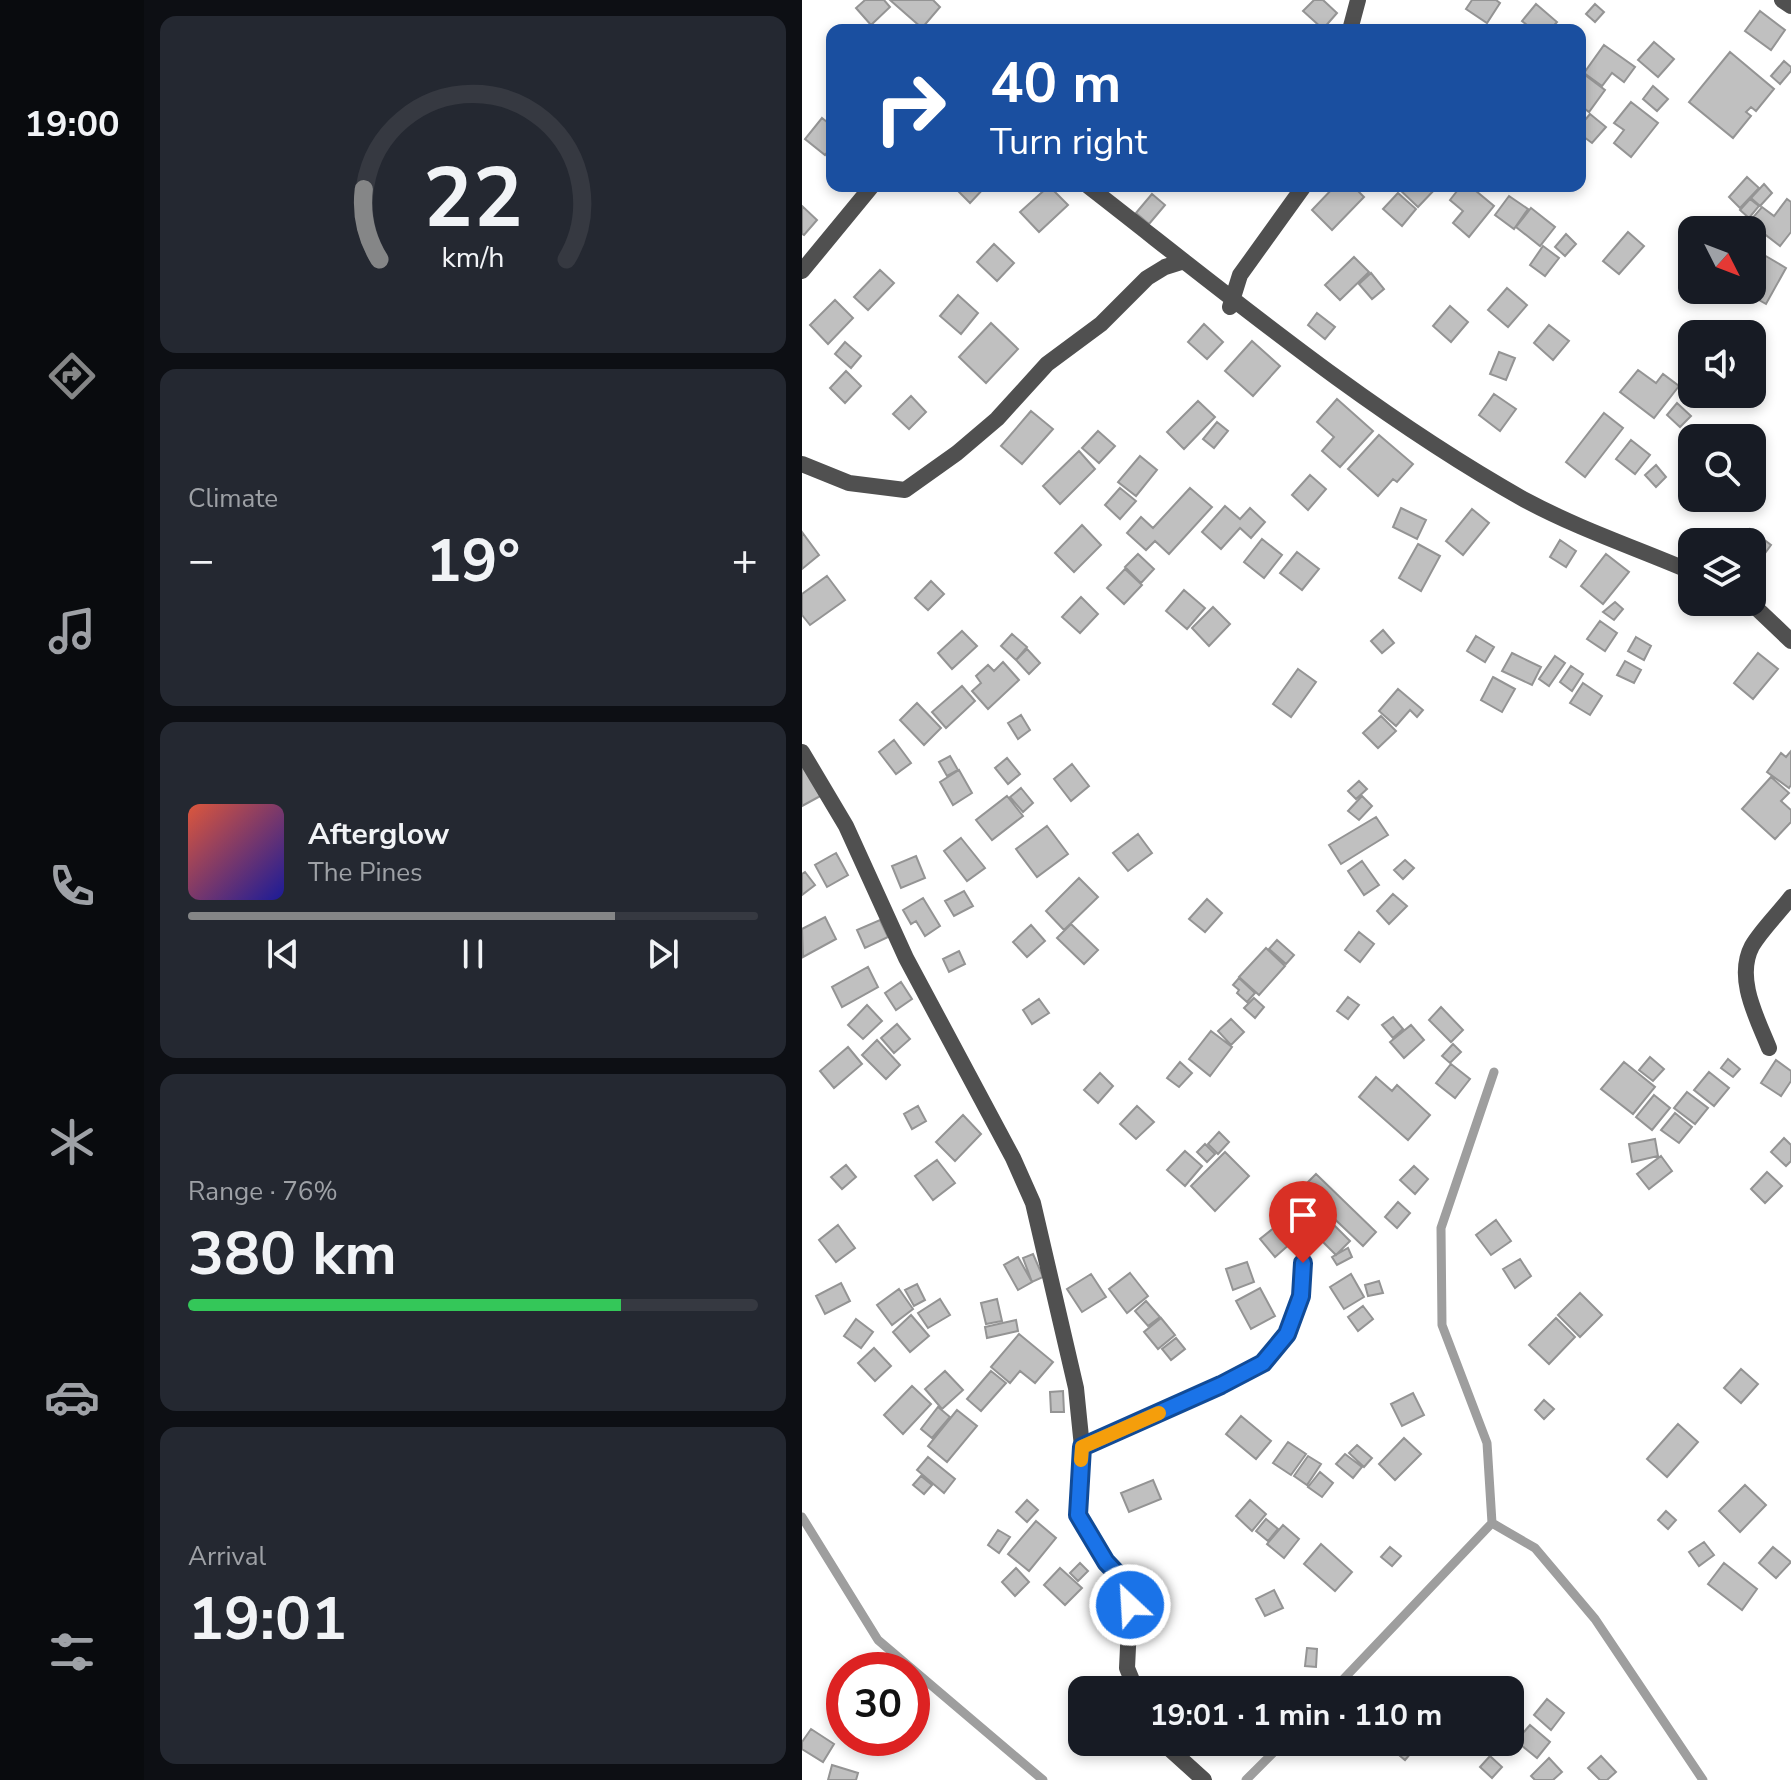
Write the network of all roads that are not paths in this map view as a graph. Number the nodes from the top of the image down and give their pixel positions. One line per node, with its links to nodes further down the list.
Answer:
1 (1358, 0): 4 (street)
2 (1782, 0): 3 (street)
3 (1791, 6)
4 (1352, 24)
5 (867, 192): 9 (street)
6 (1096, 192): 8 (street)
7 (1300, 192): 10 (street)
8 (1184, 261): 11 (street); 12 (street)
9 (802, 271)
10 (1230, 309)
11 (802, 464)
12 (1678, 567)
13 (1765, 616): 14 (street)
14 (1791, 641)
15 (802, 752): 19 (street)
16 (1791, 897): 17 (street)
17 (1769, 1048)
18 (1303, 1263): 19 (street)
19 (1082, 1447): 20 (street)
20 (1130, 1676)
21 (1177, 1756): 22 (street)
22 (1204, 1780)

